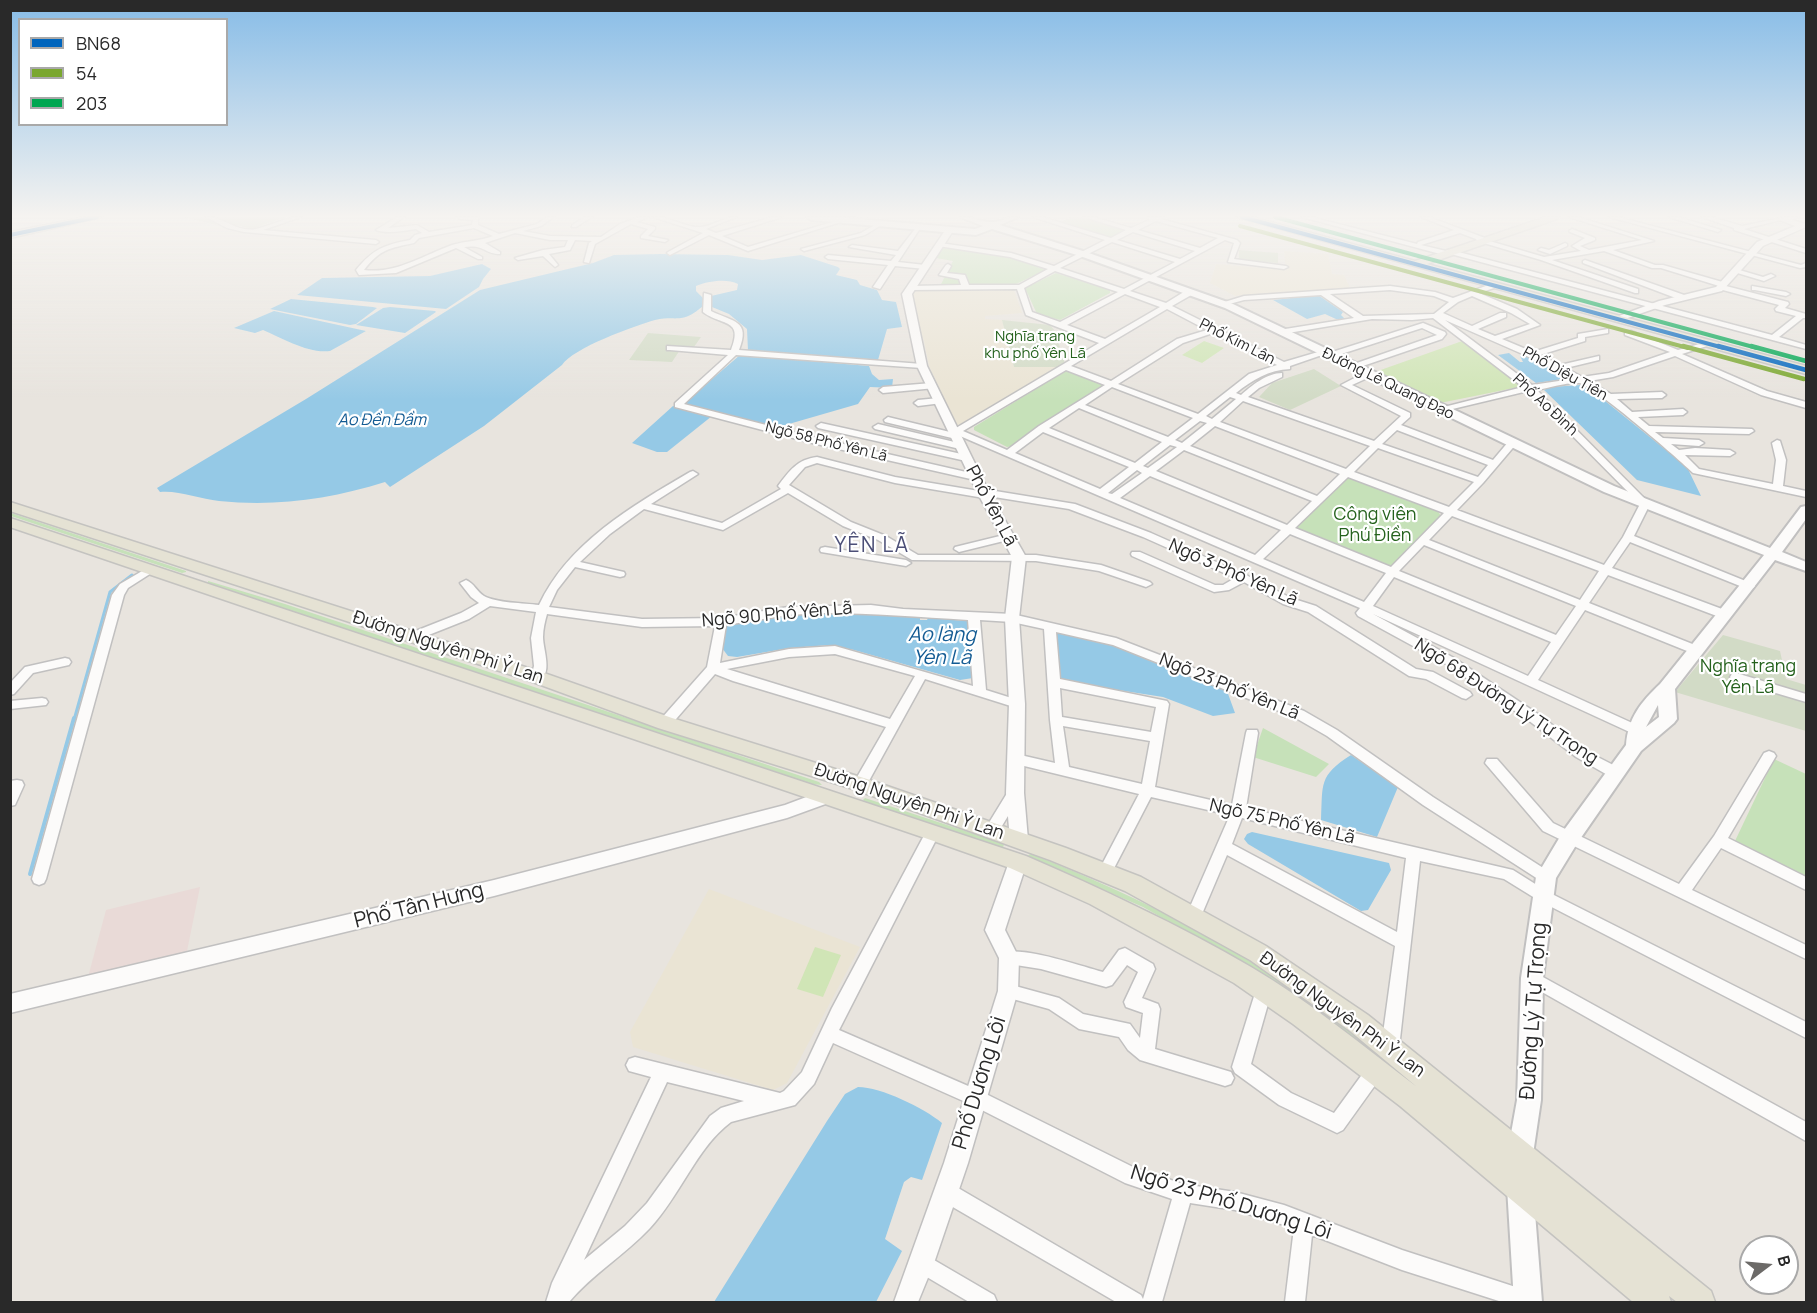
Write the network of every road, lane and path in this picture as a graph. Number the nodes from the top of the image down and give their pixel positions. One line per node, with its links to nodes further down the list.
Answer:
1 (883, 278): 15 (street)
2 (917, 278): 17 (street)
3 (962, 278): 18 (street)
4 (1037, 278): 16 (street)
5 (1082, 278): 19 (street, Phố Kim Lân)
6 (1150, 278): 19 (street); 21 (main road, Đường Lê Quang Đạo)
7 (1469, 278): 13 (main road)
8 (1552, 278): 31 (street)
9 (1598, 278): 20 (street)
10 (1630, 278): 26 (street)
11 (1698, 278): 14 (street)
12 (1729, 278): 14 (street)
13 (1494, 285): 23 (street); 36 (main road)
14 (1722, 286): 24 (street); 26 (street); 28 (street); 34 (street)
15 (877, 287)
16 (1020, 287): 18 (street); 38 (street)
17 (911, 288): 18 (street); 55 (street, Phố Yên Lã)
18 (966, 288)
19 (1124, 291): 30 (street, Phố Kim Lân); 38 (street)
20 (1635, 291)
21 (1190, 292): 29 (main road, Đường Lê Quang Đạo); 30 (street)
22 (1322, 292): 27 (street); 29 (street); 35 (street)
23 (1474, 294): 27 (street); 44 (street)
24 (1786, 294)
25 (707, 295): 50 (street)
26 (1684, 298): 31 (street)
27 (1454, 301): 32 (street)
28 (1753, 303)
29 (1222, 304): 42 (main road, Đường Lê Quang Đạo)
30 (1166, 306): 40 (street, Phố Kim Lân); 46 (street)
31 (1653, 306): 36 (street); 45 (street)
32 (1437, 315): 37 (street); 39 (street, Phố Diệu Tiên); 66 (street, Phố Ao Đình)
33 (1503, 315): 39 (street)
34 (1804, 315): 45 (street)
35 (1362, 319): 37 (street); 42 (street)
36 (1616, 319): 47 (main road)
37 (1424, 321): 52 (street); 58 (street)
38 (1061, 326): 46 (street)
39 (1473, 328): 44 (street, Phố Diệu Tiên)
40 (1213, 330): 56 (street, Phố Kim Lân); 64 (street)
41 (1605, 331): 53 (street)
42 (1282, 332): 52 (main road, Đường Lê Quang Đạo)
43 (1628, 333): 51 (street)
44 (1496, 338): 53 (street, Phố Diệu Tiên)
45 (1773, 338): 48 (street)
46 (1105, 342): 57 (street)
47 (1707, 343): 51 (street); 61 (main road)
48 (1806, 347)
49 (670, 348): 50 (street)
50 (734, 352): 55 (street); 105 (street, Ngõ 58 Phố Yên Lã)
51 (1677, 353): 63 (street); 75 (street)
52 (1329, 355): 56 (street); 58 (main road, Đường Lê Quang Đạo); 60 (street)
53 (1533, 355): 59 (street, Phố Diệu Tiên)
54 (1596, 358): 59 (street)
55 (922, 366): 65 (street, Phố Yên Lã)
56 (1284, 366): 60 (street, Phố Kim Lân); 68 (street)
57 (1066, 367): 64 (street); 88 (street)
58 (1354, 367): 62 (main road, Đường Lê Quang Đạo)
59 (1558, 368): 63 (street, Phố Diệu Tiên)
60 (1294, 370): 71 (street)
61 (1806, 370)
62 (1369, 374): 76 (main road, Đường Lê Quang Đạo); 83 (street)
63 (1581, 380): 66 (street); 70 (street, Phố Diệu Tiên)
64 (1112, 384): 74 (street); 79 (street)
65 (932, 386): 67 (street); 72 (street, Phố Yên Lã)
66 (1531, 388): 76 (street); 114 (street, Phố Ao Đình)
67 (882, 390)
68 (1230, 394): 71 (street); 79 (street)
69 (1662, 395): 70 (street)
70 (1609, 397): 78 (street, Phố Diệu Tiên)
71 (1242, 398): 81 (street); 94 (street)
72 (939, 401): 73 (street); 88 (street, Phố Yên Lã)
73 (918, 403)
74 (1078, 405): 85 (street); 90 (street)
75 (1806, 405)
76 (1443, 410): 91 (main road, Đường Lê Quang Đạo)
77 (1683, 412): 78 (street)
78 (1631, 415): 86 (street, Phố Diệu Tiên)
79 (1201, 418): 81 (street); 90 (street)
80 (888, 420): 88 (street)
81 (1213, 422): 95 (street); 103 (street)
82 (821, 426): 99 (street)
83 (1395, 426): 94 (street); 100 (street)
84 (878, 427): 88 (street)
85 (1042, 428): 96 (street); 101 (street)
86 (1646, 429): 87 (street); 89 (street, Phố Diệu Tiên)
87 (1749, 431)
88 (956, 436): 96 (street); 99 (street, Phố Yên Lã)
89 (1661, 441): 92 (street); 97 (street, Phố Diệu Tiên)
90 (1170, 442): 95 (street); 101 (street)
91 (1512, 443): 100 (street); 114 (main road, Đường Lê Quang Đạo)
92 (1699, 443)
93 (1777, 443): 108 (street)
94 (1376, 445): 103 (street); 106 (street)
95 (1183, 447): 102 (street); 113 (street)
96 (1009, 453): 109 (street)
97 (1678, 453): 98 (street); 108 (street, Phố Diệu Tiên)
98 (1730, 453)
99 (966, 458): 105 (street, Phố Yên Lã)
100 (1494, 464): 106 (street)
101 (1137, 467): 102 (street); 109 (street)
102 (1149, 472): 112 (street); 120 (street)
103 (1347, 472): 113 (street); 118 (street)
104 (693, 474): 115 (street)
105 (975, 477): 110 (street, Phố Yên Lã)
106 (1480, 481): 118 (street)
107 (786, 487): 110 (street, Ngõ 3 Phố Yên Lã); 115 (street, Ngõ 3 Phố Yên Lã); 128 (street)
108 (1778, 487): 111 (street, Phố Diệu Tiên)
109 (1102, 493): 112 (street)
110 (984, 494): 121 (street, Phố Yên Lã); 138 (street, Ngõ 3 Phố Yên Lã)
111 (1806, 494)
112 (1114, 498): 129 (street)
113 (1318, 500): 120 (street)
114 (1645, 504): 122 (street); 127 (main road, Đường Lê Quang Đạo)
115 (642, 505): 131 (street)
116 (10, 506): 135 (main road, Đường Nguyên Phi Ỷ Lan)
117 (1806, 510): 127 (main road, Đường Lý Tự Trọng)
118 (1451, 511): 123 (street); 133 (street)
119 (10, 522): 134 (main road, Đường Nguyên Phi Ỷ Lan)
120 (1287, 530): 129 (street); 136 (street)
121 (1008, 537): 124 (street); 128 (street, Phố Yên Lã)
122 (1628, 537): 133 (street); 142 (street)
123 (1423, 542): 136 (street); 144 (street)
124 (959, 549)
125 (825, 550): 130 (street)
126 (1136, 554): 138 (street)
127 (1772, 554): 132 (main road, Đường Lê Quang Đạo); 142 (main road, Đường Lý Tự Trọng)
128 (1019, 557): 141 (street); 149 (street, Phố Yên Lã)
129 (1257, 560): 146 (street)
130 (906, 563)
131 (572, 564): 137 (street); 145 (street)
132 (1806, 567)
133 (1605, 569): 144 (street); 147 (street)
134 (150, 570): 139 (main road, Đường Nguyên Phi Ỷ Lan); 197 (street)
135 (210, 570): 139 (main road); 152 (main road, Đường Nguyên Phi Ỷ Lan)
136 (1392, 572): 146 (street); 153 (street)
137 (620, 574)
138 (1244, 578): 166 (street, Ngõ 3 Phố Yên Lã)
139 (190, 583): 186 (main road, Đường Nguyên Phi Ỷ Lan)
140 (466, 583): 143 (street)
141 (1146, 584)
142 (1749, 586): 147 (main road, Đường Lý Tự Trọng)
143 (488, 602): 145 (street, Ngõ 90 Phố Yên Lã); 152 (street)
144 (1581, 604): 153 (street); 154 (street)
145 (542, 611): 150 (street, Ngõ 90 Phố Yên Lã); 159 (street)
146 (1366, 611): 157 (street); 163 (street, Ngõ 68 Đường Lý Tự Trọng)
147 (1726, 615): 154 (main road, Đường Lý Tự Trọng)
148 (974, 617): 149 (street, Ngõ 90 Phố Yên Lã); 150 (street, Ngõ 90 Phố Yên Lã); 165 (street)
149 (1012, 618): 151 (street, Ngõ 23 Phố Yên Lã); 169 (street, Phố Yên Lã)
150 (721, 622): 156 (street)
151 (1050, 627): 161 (street); 199 (street, Ngõ 23 Phố Yên Lã)
152 (412, 637): 159 (main road, Đường Nguyên Phi Ỷ Lan)
153 (1558, 640): 162 (street)
154 (1696, 650): 176 (main road, Đường Lý Tự Trọng)
155 (65, 662): 164 (street)
156 (713, 668): 158 (street); 172 (street); 173 (street)
157 (1509, 672): 162 (street); 163 (street)
158 (922, 674): 165 (street); 173 (street)
159 (537, 677): 172 (main road, Đường Nguyên Phi Ỷ Lan)
160 (1736, 677): 167 (street)
161 (1054, 682): 171 (street); 175 (street)
162 (1530, 682): 176 (street)
163 (1485, 684): 181 (street, Ngõ 68 Đường Lý Tự Trọng)
164 (10, 691)
165 (980, 693): 169 (street)
166 (1466, 695)
167 (1806, 698)
168 (42, 702): 170 (street)
169 (1017, 704): 178 (street, Phố Yên Lã)
170 (10, 705)
171 (1056, 720): 175 (street); 180 (street)
172 (665, 723): 182 (main road, Đường Nguyên Phi Ỷ Lan)
173 (894, 724): 182 (street)
174 (1252, 733): 188 (street)
175 (1157, 738): 184 (street)
176 (1635, 738): 181 (main road, Đường Lý Tự Trọng)
177 (1769, 756): 192 (street)
178 (1016, 759): 180 (street, Ngõ 75 Phố Yên Lã); 185 (street, Phố Yên Lã)
179 (1492, 763): 191 (street)
180 (1063, 771): 184 (street, Ngõ 75 Phố Yên Lã)
181 (1616, 773): 191 (main road, Đường Lý Tự Trọng)
182 (860, 784): 186 (main road); 189 (main road, Đường Nguyên Phi Ỷ Lan)
183 (10, 786): 187 (street)
184 (1147, 790): 188 (street, Ngõ 75 Phố Yên Lã); 196 (street)
185 (1015, 793): 189 (street); 194 (street, Phố Yên Lã)
186 (825, 797): 190 (main road, Đường Nguyên Phi Ỷ Lan); 208 (street, Phố Tân Hưng)
187 (10, 801)
188 (1238, 812): 193 (street); 195 (street, Ngõ 75 Phố Yên Lã)
189 (992, 830): 194 (main road, Đường Nguyên Phi Ỷ Lan)
190 (933, 832): 194 (main road, Đường Nguyên Phi Ỷ Lan); 210 (street)
191 (1571, 836): 199 (main road, Đường Lý Tự Trọng); 200 (street)
192 (1719, 840): 198 (street); 200 (street)
193 (1224, 847): 201 (street); 202 (street)
194 (1019, 851): 196 (main road, Đường Nguyên Phi Ỷ Lan); 204 (street, Phố Dương Lôi); 206 (main road, Đường Nguyên Phi Ỷ Lan)
195 (1414, 854): 199 (street, Ngõ 75 Phố Yên Lã); 202 (street)
196 (1106, 872): 201 (main road, Đường Nguyên Phi Ỷ Lan)
197 (39, 879)
198 (1806, 884)
199 (1545, 886): 205 (main road, Đường Lý Tự Trọng); 209 (street)
200 (1682, 892): 203 (street)
201 (1194, 916): 211 (main road, Đường Nguyên Phi Ỷ Lan)
202 (1403, 943): 211 (street)
203 (1806, 952)
204 (1009, 958): 207 (street, Phố Dương Lôi); 212 (street)
205 (1532, 978): 219 (street); 220 (main road, Đường Lý Tự Trọng)
206 (1264, 990): 214 (main road, Đường Nguyên Phi Ỷ Lan); 214 (street)
207 (1008, 991): 212 (street); 217 (street, Phố Dương Lôi)
208 (10, 1004)
209 (1806, 1030)
210 (828, 1033): 217 (street, Ngõ 23 Phố Dương Lôi); 218 (street)
211 (1390, 1048): 220 (main road, Đường Nguyên Phi Ỷ Lan)
212 (1146, 1054): 216 (street)
213 (635, 1065): 215 (street)
214 (1375, 1071): 221 (main road, Đường Nguyên Phi Ỷ Lan)
215 (663, 1072): 218 (street); 226 (street)
216 (1225, 1078)
217 (976, 1098): 222 (street, Phố Dương Lôi); 223 (street, Ngõ 23 Phố Dương Lôi)
218 (781, 1102): 226 (street)
219 (1806, 1132)
220 (1519, 1154): 221 (main road, Đường Lý Tự Trọng); 234 (main road, Đường Nguyên Phi Ỷ Lan)
221 (1520, 1190): 232 (main road, Đường Lý Tự Trọng); 233 (main road, Đường Nguyên Phi Ỷ Lan)
222 (946, 1192): 225 (street, Phố Dương Lôi); 229 (street)
223 (1184, 1193): 224 (street, Ngõ 23 Phố Dương Lôi); 230 (street)
224 (1304, 1223): 231 (street); 232 (street, Ngõ 23 Phố Dương Lôi)
225 (922, 1263): 227 (street, Phố Dương Lôi); 228 (street)
226 (554, 1302)
227 (906, 1302)
228 (987, 1302)
229 (1134, 1302)
230 (1152, 1302)
231 (1295, 1302)
232 (1529, 1302)
233 (1656, 1302)
234 (1700, 1302)

